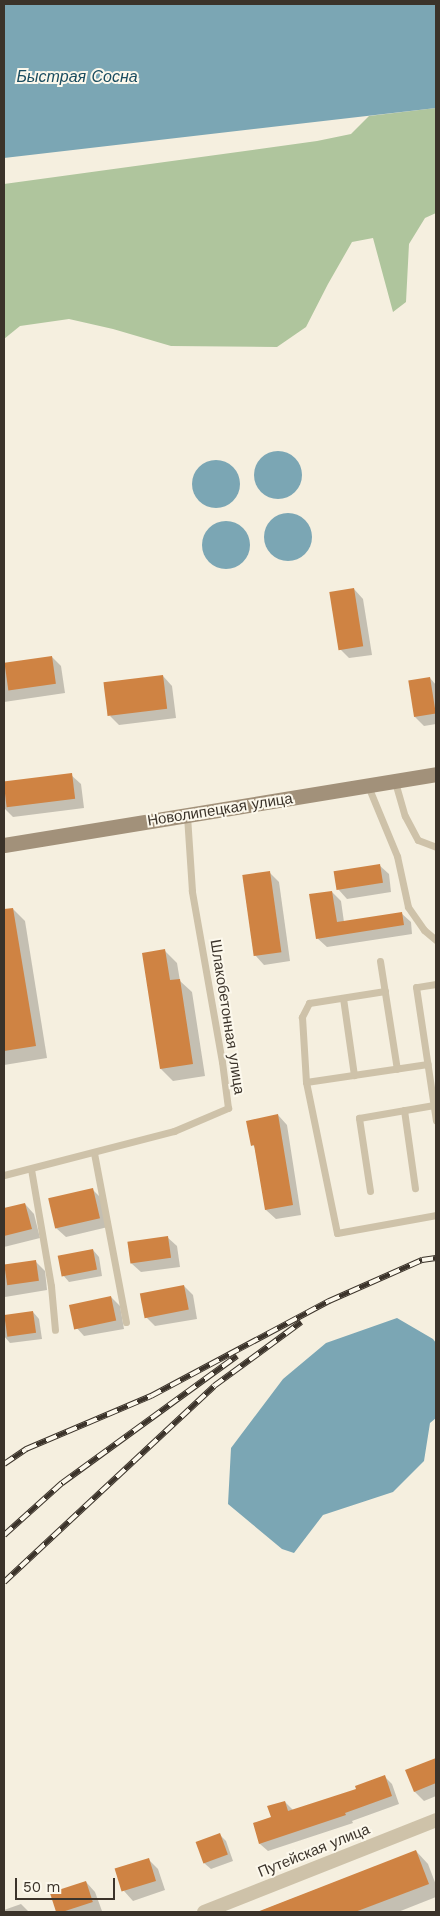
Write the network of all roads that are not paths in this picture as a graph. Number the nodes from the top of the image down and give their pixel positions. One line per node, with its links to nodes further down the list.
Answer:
1 (436, 774): 2 (street, Новолипецкая улица)
2 (395, 782): 3 (street, Новолипецкая улица); 6 (lane)
3 (368, 786): 4 (street, Новолипецкая улица); 7 (lane)
4 (187, 816): 5 (street, Новолипецкая улица); 19 (lane, Шлакобетонная улица)
5 (4, 845)
6 (436, 847)
7 (436, 940)
8 (380, 961): 10 (lane)
9 (436, 984): 12 (lane)
10 (385, 991): 11 (lane); 13 (lane)
11 (343, 998): 14 (lane); 15 (lane)
12 (428, 1064): 13 (lane); 16 (lane)
13 (397, 1068): 14 (lane)
14 (354, 1075): 15 (lane)
15 (306, 1082): 24 (lane)
16 (434, 1105): 17 (lane); 18 (lane)
17 (404, 1110): 22 (lane); 23 (lane)
18 (436, 1121)
19 (94, 1153): 20 (lane, Шлакобетонная улица); 25 (lane)
20 (32, 1168): 21 (lane, Шлакобетонная улица); 26 (lane)
21 (4, 1175)
22 (415, 1188)
23 (370, 1191)
24 (436, 1215)
25 (126, 1322)
26 (55, 1330)
27 (436, 1820): 28 (street, Путейская улица)
28 (204, 1912)

